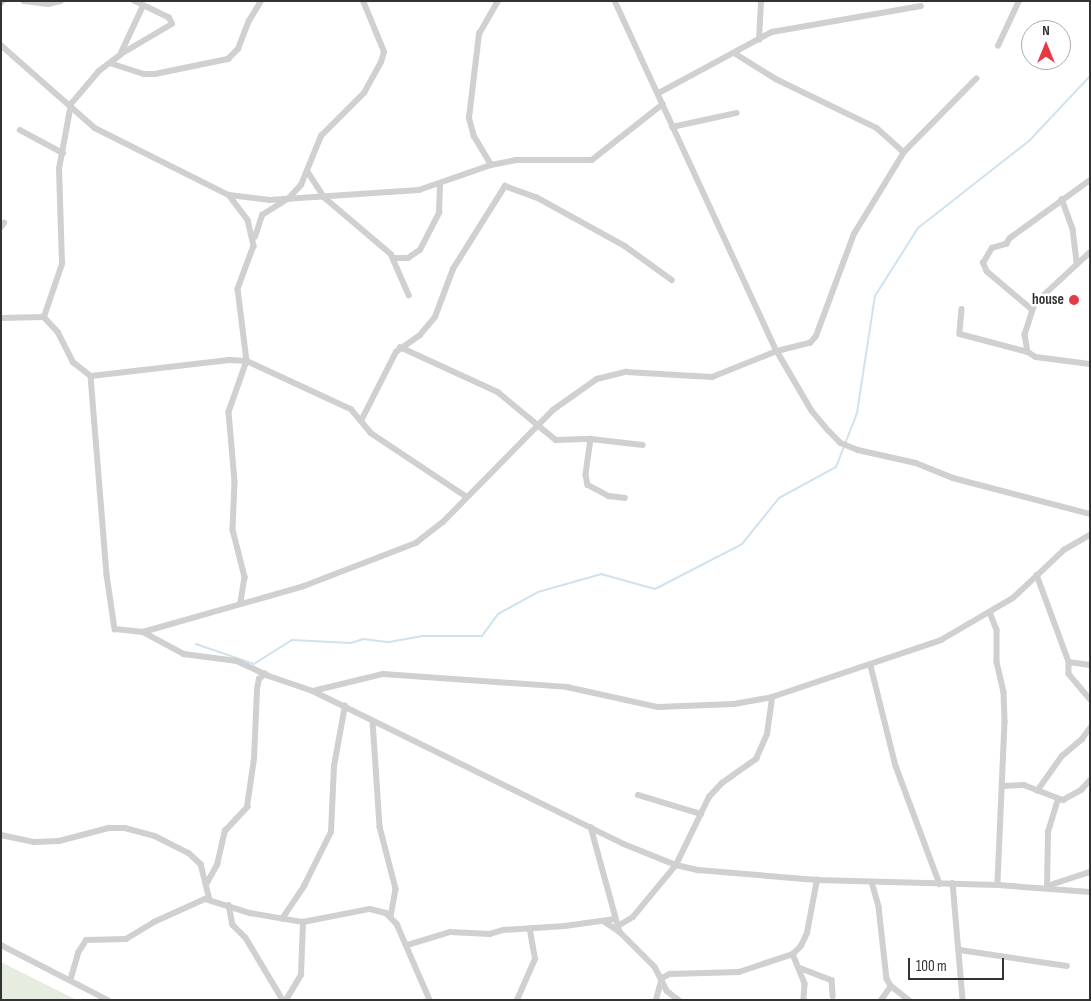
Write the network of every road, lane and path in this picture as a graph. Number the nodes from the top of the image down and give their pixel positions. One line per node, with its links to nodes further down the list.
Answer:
1 (24, 1): 2 (street)
2 (61, 1)
3 (134, 1): 10 (street)
4 (261, 1): 17 (street)
5 (363, 1): 28 (street)
6 (498, 1): 27 (street)
7 (615, 1): 19 (street)
8 (761, 1): 12 (street)
9 (1019, 1): 14 (street)
10 (143, 6): 16 (street); 16 (street)
11 (921, 6): 12 (street)
12 (759, 40): 15 (street)
13 (1, 45): 20 (street)
14 (998, 46)
15 (736, 54): 19 (street); 25 (street)
16 (120, 55): 17 (street)
17 (110, 63): 20 (street)
18 (976, 79): 25 (street)
19 (659, 93): 21 (street)
20 (71, 104): 26 (street); 31 (street)
21 (663, 104): 23 (street); 27 (street)
22 (737, 113): 23 (street)
23 (672, 127): 46 (street)
24 (20, 130): 26 (street)
25 (904, 152): 46 (street)
26 (62, 153): 43 (street)
27 (491, 165): 30 (street)
28 (308, 172): 32 (street); 33 (street)
29 (1090, 180): 34 (street)
30 (440, 185): 32 (street); 37 (street)
31 (229, 195): 33 (street); 35 (street)
32 (324, 197): 33 (street); 37 (street)
33 (288, 199): 35 (street)
34 (1062, 199): 38 (street); 42 (street)
35 (254, 246): 48 (street)
36 (1090, 253): 38 (street)
37 (394, 258): 40 (street)
38 (1077, 264): 42 (street)
39 (672, 280): 45 (street)
40 (409, 295)
41 (962, 309): 47 (street)
42 (1032, 310): 47 (street)
43 (44, 317): 44 (street); 50 (street)
44 (1, 318)
45 (400, 347): 51 (street); 52 (street)
46 (777, 351): 52 (street); 57 (street)
47 (1028, 352): 49 (street)
48 (247, 361): 50 (street); 51 (street); 60 (street)
49 (1090, 364)
50 (91, 376): 62 (street)
51 (361, 421): 55 (street)
52 (539, 425): 53 (street); 55 (street)
53 (591, 439): 54 (street); 56 (street)
54 (643, 445)
55 (467, 497): 60 (street)
56 (626, 498)
57 (1090, 514)
58 (1090, 535): 59 (street)
59 (1037, 575): 61 (street); 63 (street)
60 (241, 603): 62 (street)
61 (990, 612): 65 (street); 74 (street)
62 (143, 632): 66 (street)
63 (1069, 662): 64 (street); 69 (street)
64 (1090, 665)
65 (871, 666): 68 (street); 87 (street)
66 (265, 674): 67 (street); 85 (street)
67 (313, 691): 68 (street); 70 (street)
68 (772, 697): 78 (street)
69 (1090, 699)
70 (345, 706): 71 (street); 95 (street)
71 (373, 721): 79 (street); 93 (street)
72 (1090, 728): 75 (street)
73 (1090, 780): 77 (street)
74 (1004, 786): 75 (street); 88 (street)
75 (1037, 791): 77 (street)
76 (638, 795): 78 (street)
77 (1058, 800): 89 (street)
78 (701, 814): 81 (street)
79 (591, 827): 81 (street); 94 (street)
80 (1, 835): 85 (street)
81 (676, 865): 83 (street); 98 (street)
82 (1090, 872): 89 (street)
83 (817, 880): 84 (street); 103 (street)
84 (872, 882): 87 (street); 108 (street)
85 (207, 883): 91 (street)
86 (953, 883): 87 (street); 88 (street); 102 (street)
87 (940, 884)
88 (998, 885): 89 (street)
89 (1046, 887): 90 (street)
90 (1090, 892)
91 (210, 899): 92 (street); 106 (street)
92 (229, 905): 95 (street); 113 (street)
93 (390, 916): 96 (street); 101 (street)
94 (615, 918): 97 (street); 98 (street)
95 (282, 920): 96 (street)
96 (303, 922): 113 (street)
97 (605, 922): 98 (street); 99 (street)
98 (619, 929): 107 (street)
99 (530, 930): 101 (street); 115 (street)
100 (1, 944): 106 (street)
101 (408, 946): 114 (street)
102 (960, 950): 104 (street); 121 (street)
103 (793, 954): 105 (street); 107 (street)
104 (1066, 966)
105 (800, 968): 110 (street); 118 (street)
106 (70, 978): 109 (street)
107 (662, 978): 116 (street); 117 (street)
108 (891, 986): 119 (street); 120 (street)
109 (92, 992): 111 (street); 112 (street)
110 (833, 996)
111 (88, 1000)
112 (108, 1000)
113 (285, 1000)
114 (430, 1000)
115 (517, 1000)
116 (656, 1000)
117 (679, 1000)
118 (804, 1000)
119 (881, 1000)
120 (909, 1000)
121 (963, 1000)

